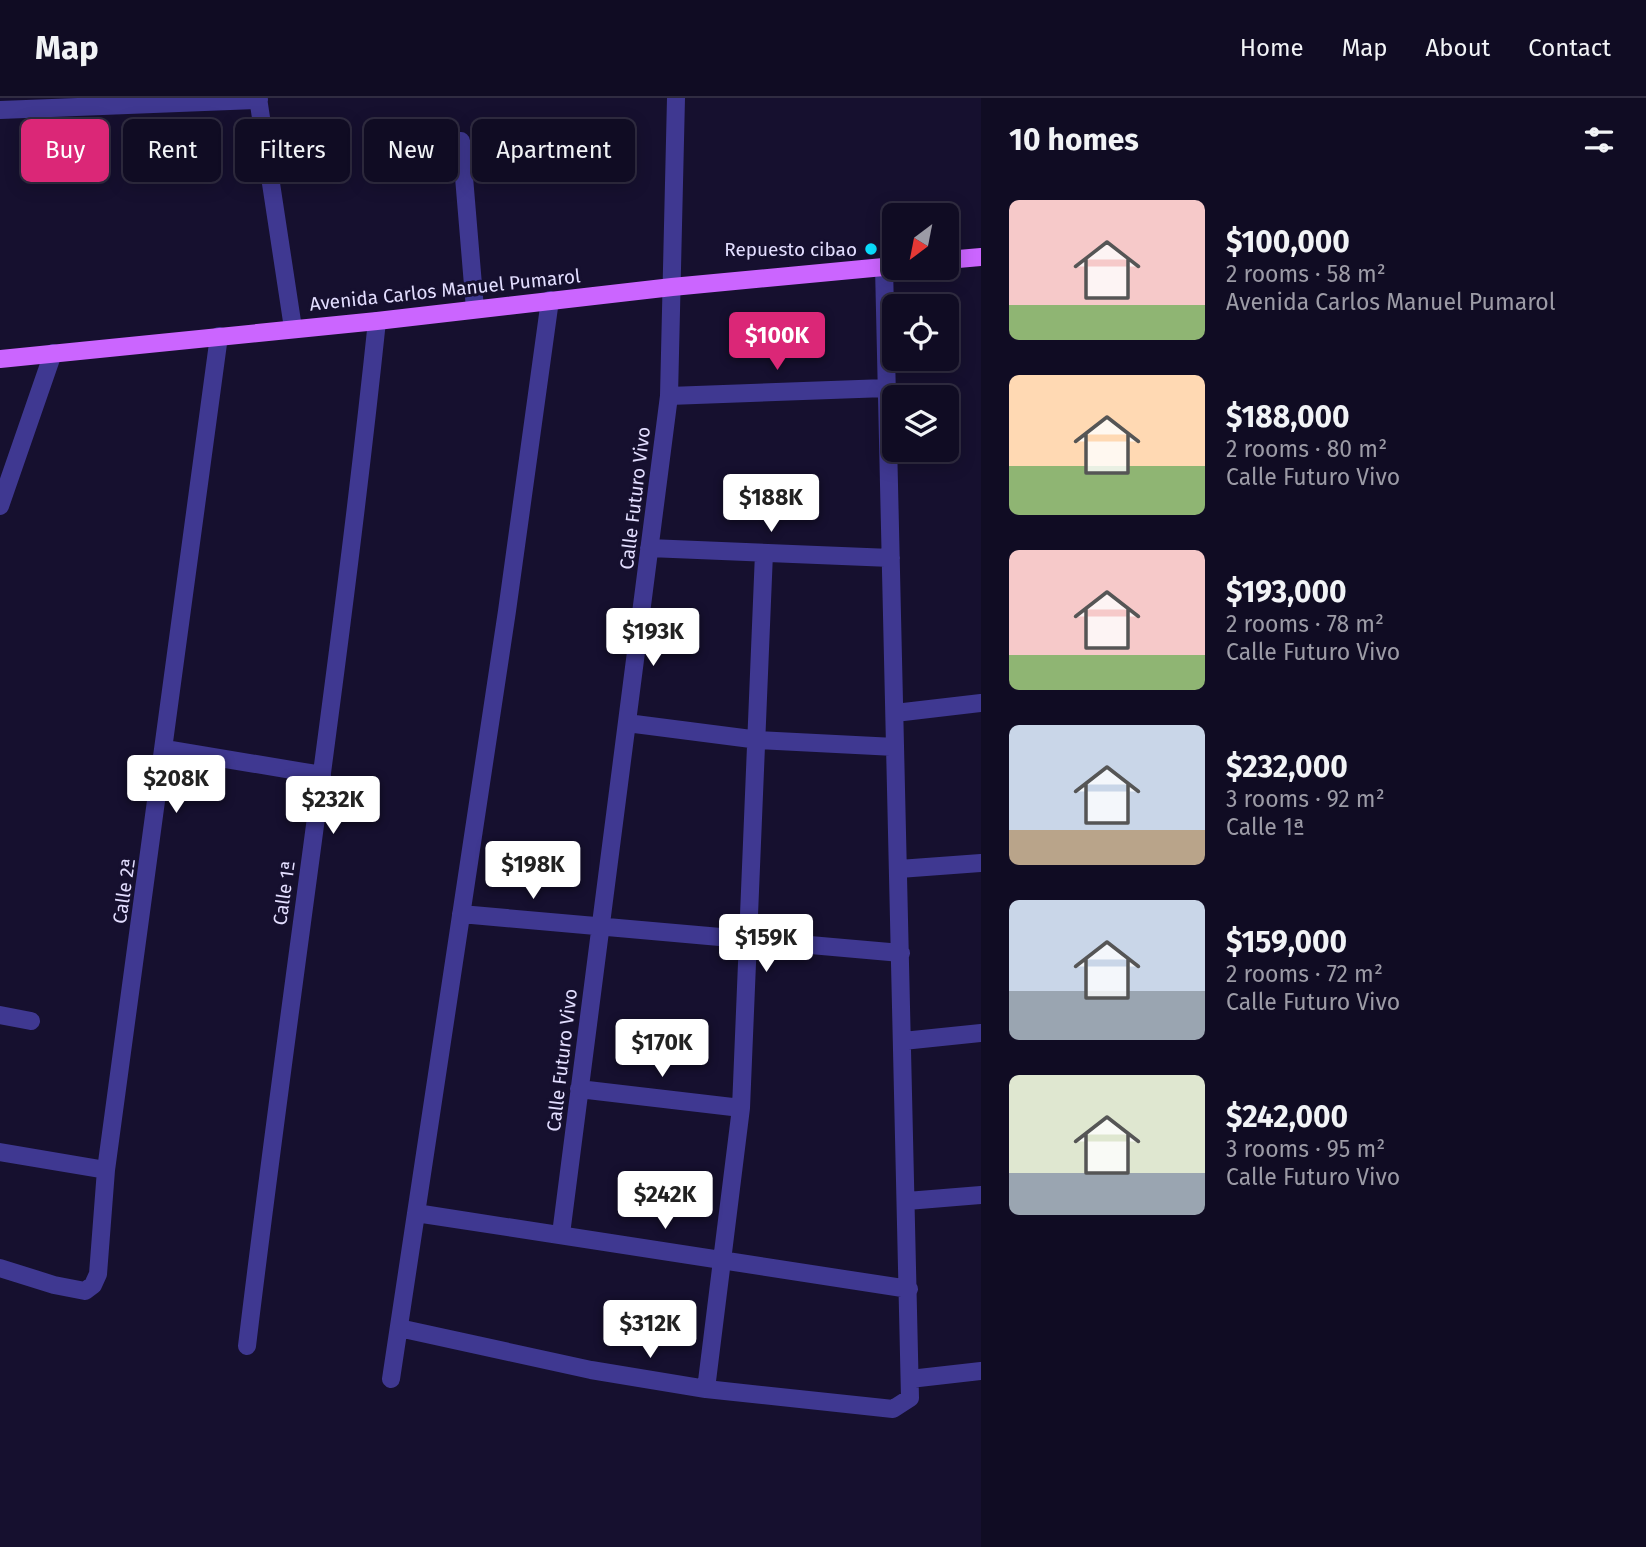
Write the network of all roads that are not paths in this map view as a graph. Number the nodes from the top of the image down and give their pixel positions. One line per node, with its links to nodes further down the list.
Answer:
1 (676, 98): 9 (street, Calle Futuro Vivo)
2 (258, 99): 3 (street); 13 (street)
3 (0, 110)
4 (461, 141): 11 (street)
5 (981, 257): 6 (main road)
6 (959, 259)
7 (882, 268): 9 (main road, Avenida Carlos Manuel Pumarol)
8 (889, 280): 17 (street)
9 (672, 287): 10 (main road, Avenida Carlos Manuel Pumarol); 19 (street, Calle Futuro Vivo)
10 (550, 300): 11 (main road, Avenida Carlos Manuel Pumarol); 34 (street)
11 (475, 309): 12 (main road, Avenida Carlos Manuel Pumarol)
12 (377, 321): 13 (main road, Avenida Carlos Manuel Pumarol); 31 (street, Calle 1ª)
13 (293, 328): 14 (main road, Avenida Carlos Manuel Pumarol)
14 (219, 336): 15 (main road, Avenida Carlos Manuel Pumarol); 30 (street, Calle 2ª)
15 (53, 353): 16 (main road, Avenida Carlos Manuel Pumarol); 21 (street)
16 (0, 359)
17 (886, 385)
18 (882, 388): 19 (street)
19 (669, 396): 22 (street, Calle Futuro Vivo)
20 (888, 462): 24 (street)
21 (0, 506)
22 (649, 548): 23 (street); 27 (street, Calle Futuro Vivo)
23 (765, 553): 24 (street); 28 (street)
24 (891, 558): 26 (street)
25 (981, 703): 26 (street)
26 (895, 713): 29 (street)
27 (627, 723): 28 (street); 35 (street, Calle Futuro Vivo)
28 (759, 740): 29 (street); 36 (street)
29 (895, 747): 33 (street)
30 (165, 749): 31 (street); 45 (street, Calle 2ª)
31 (322, 775): 54 (street, Calle 1ª)
32 (981, 863): 33 (street)
33 (899, 869): 37 (street)
34 (461, 914): 35 (street); 48 (street)
35 (600, 926): 36 (street); 42 (street, Calle Futuro Vivo)
36 (749, 940): 37 (street); 43 (street)
37 (901, 953): 41 (street)
38 (0, 1015): 39 (street)
39 (30, 1021)
40 (981, 1033): 41 (street)
41 (903, 1041): 47 (street)
42 (579, 1089): 43 (street); 49 (street, Calle Futuro Vivo)
43 (741, 1108): 50 (street)
44 (0, 1152): 45 (street)
45 (106, 1170): 51 (street, Calle 2ª)
46 (981, 1195): 47 (street)
47 (907, 1201): 52 (street)
48 (416, 1213): 49 (street); 53 (street)
49 (561, 1234): 50 (street)
50 (724, 1261): 52 (street); 58 (street)
51 (0, 1268)
52 (909, 1289): 57 (street)
53 (399, 1328): 56 (street); 58 (street)
54 (247, 1346)
55 (981, 1371): 57 (street)
56 (391, 1379)
57 (910, 1379): 58 (street)
58 (706, 1389)

